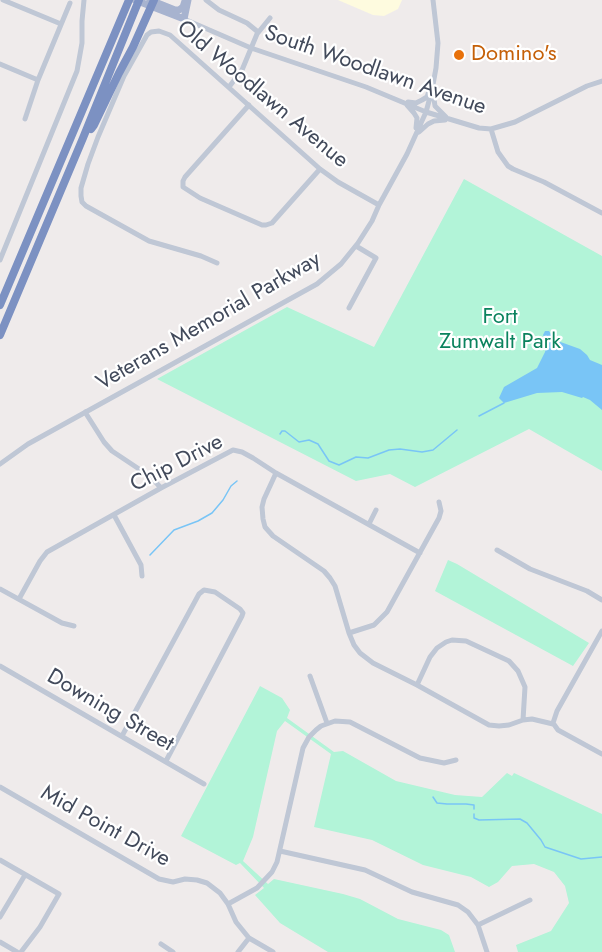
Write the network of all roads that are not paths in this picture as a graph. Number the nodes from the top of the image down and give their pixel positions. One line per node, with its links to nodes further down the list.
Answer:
1 (3, 0): 13 (street)
2 (84, 0): 33 (street)
3 (129, 0): 35 (highway)
4 (137, 0): 10 (main road, South Woodlawn Avenue); 28 (highway)
5 (152, 0): 10 (main road); 28 (highway)
6 (187, 0): 10 (main road); 12 (main road)
7 (206, 0): 14 (street)
8 (433, 0): 18 (street, Veterans Memorial Parkway)
9 (69, 3): 13 (street)
10 (169, 11): 12 (main road, South Woodlawn Avenue)
11 (270, 18): 14 (street)
12 (184, 19): 15 (street, South Woodlawn Avenue)
13 (61, 24): 17 (street)
14 (258, 32): 15 (street)
15 (251, 48): 20 (street); 21 (street, South Woodlawn Avenue)
16 (0, 64): 17 (street)
17 (38, 80): 24 (street)
18 (434, 81): 21 (street); 23 (street, Veterans Memorial Parkway); 25 (street)
19 (602, 81): 26 (street, South Woodlawn Avenue)
20 (229, 87): 22 (street, Old Woodlawn Avenue); 34 (street, Old Woodlawn Avenue)
21 (404, 102): 23 (street, South Woodlawn Avenue); 27 (street)
22 (249, 105): 29 (street, Old Woodlawn Avenue); 29 (street)
23 (426, 112): 25 (street, South Woodlawn Avenue); 27 (street, Veterans Memorial Parkway)
24 (25, 119)
25 (450, 119): 26 (street, South Woodlawn Avenue); 27 (street)
26 (491, 129): 31 (street)
27 (415, 136): 30 (street, Veterans Memorial Parkway)
28 (83, 138): 37 (highway)
29 (320, 169): 30 (street, Old Woodlawn Avenue)
30 (379, 204): 32 (street, Veterans Memorial Parkway)
31 (602, 213)
32 (356, 246): 36 (street); 38 (street, Veterans Memorial Parkway)
33 (0, 260)
34 (217, 263)
35 (0, 305)
36 (349, 308)
37 (0, 335)
38 (86, 412): 39 (street, Veterans Memorial Parkway); 41 (street)
39 (0, 464)
40 (276, 473): 41 (street, Chip Drive); 45 (street); 47 (street, Chip Drive)
41 (161, 488): 44 (street, Chip Drive)
42 (439, 502): 49 (street)
43 (376, 510): 47 (street)
44 (114, 515): 50 (street); 52 (street, Chip Drive)
45 (262, 519): 46 (street); 56 (street)
46 (254, 520)
47 (369, 524): 49 (street, Chip Drive)
48 (497, 550): 53 (street)
49 (420, 553): 56 (street)
50 (142, 576)
51 (0, 589): 52 (street)
52 (19, 599): 54 (street)
53 (602, 600)
54 (74, 626)
55 (602, 631): 64 (street)
56 (349, 633): 61 (street)
57 (450, 633): 58 (street)
58 (452, 640): 61 (street); 62 (street)
59 (0, 666): 65 (street, Downing Street)
60 (310, 676): 63 (street)
61 (417, 685): 62 (street)
62 (523, 720): 64 (street)
63 (327, 723): 67 (street); 71 (street)
64 (553, 724): 66 (street)
65 (122, 736): 68 (street, Downing Street); 68 (street)
66 (602, 754)
67 (456, 760)
68 (166, 761): 69 (street, Downing Street)
69 (204, 784)
70 (0, 787): 75 (street, Mid Point Drive)
71 (280, 851): 75 (street); 77 (street)
72 (0, 860): 73 (street)
73 (25, 875): 76 (street); 81 (street)
74 (530, 900): 77 (street)
75 (228, 904): 78 (street, Mid Point Drive)
76 (0, 917)
77 (478, 925): 85 (street)
78 (249, 938): 83 (street); 84 (street, Mid Point Drive)
79 (0, 942): 81 (street)
80 (161, 944): 82 (street)
81 (19, 952)
82 (173, 952)
83 (238, 952)
84 (273, 952)
85 (487, 952)

